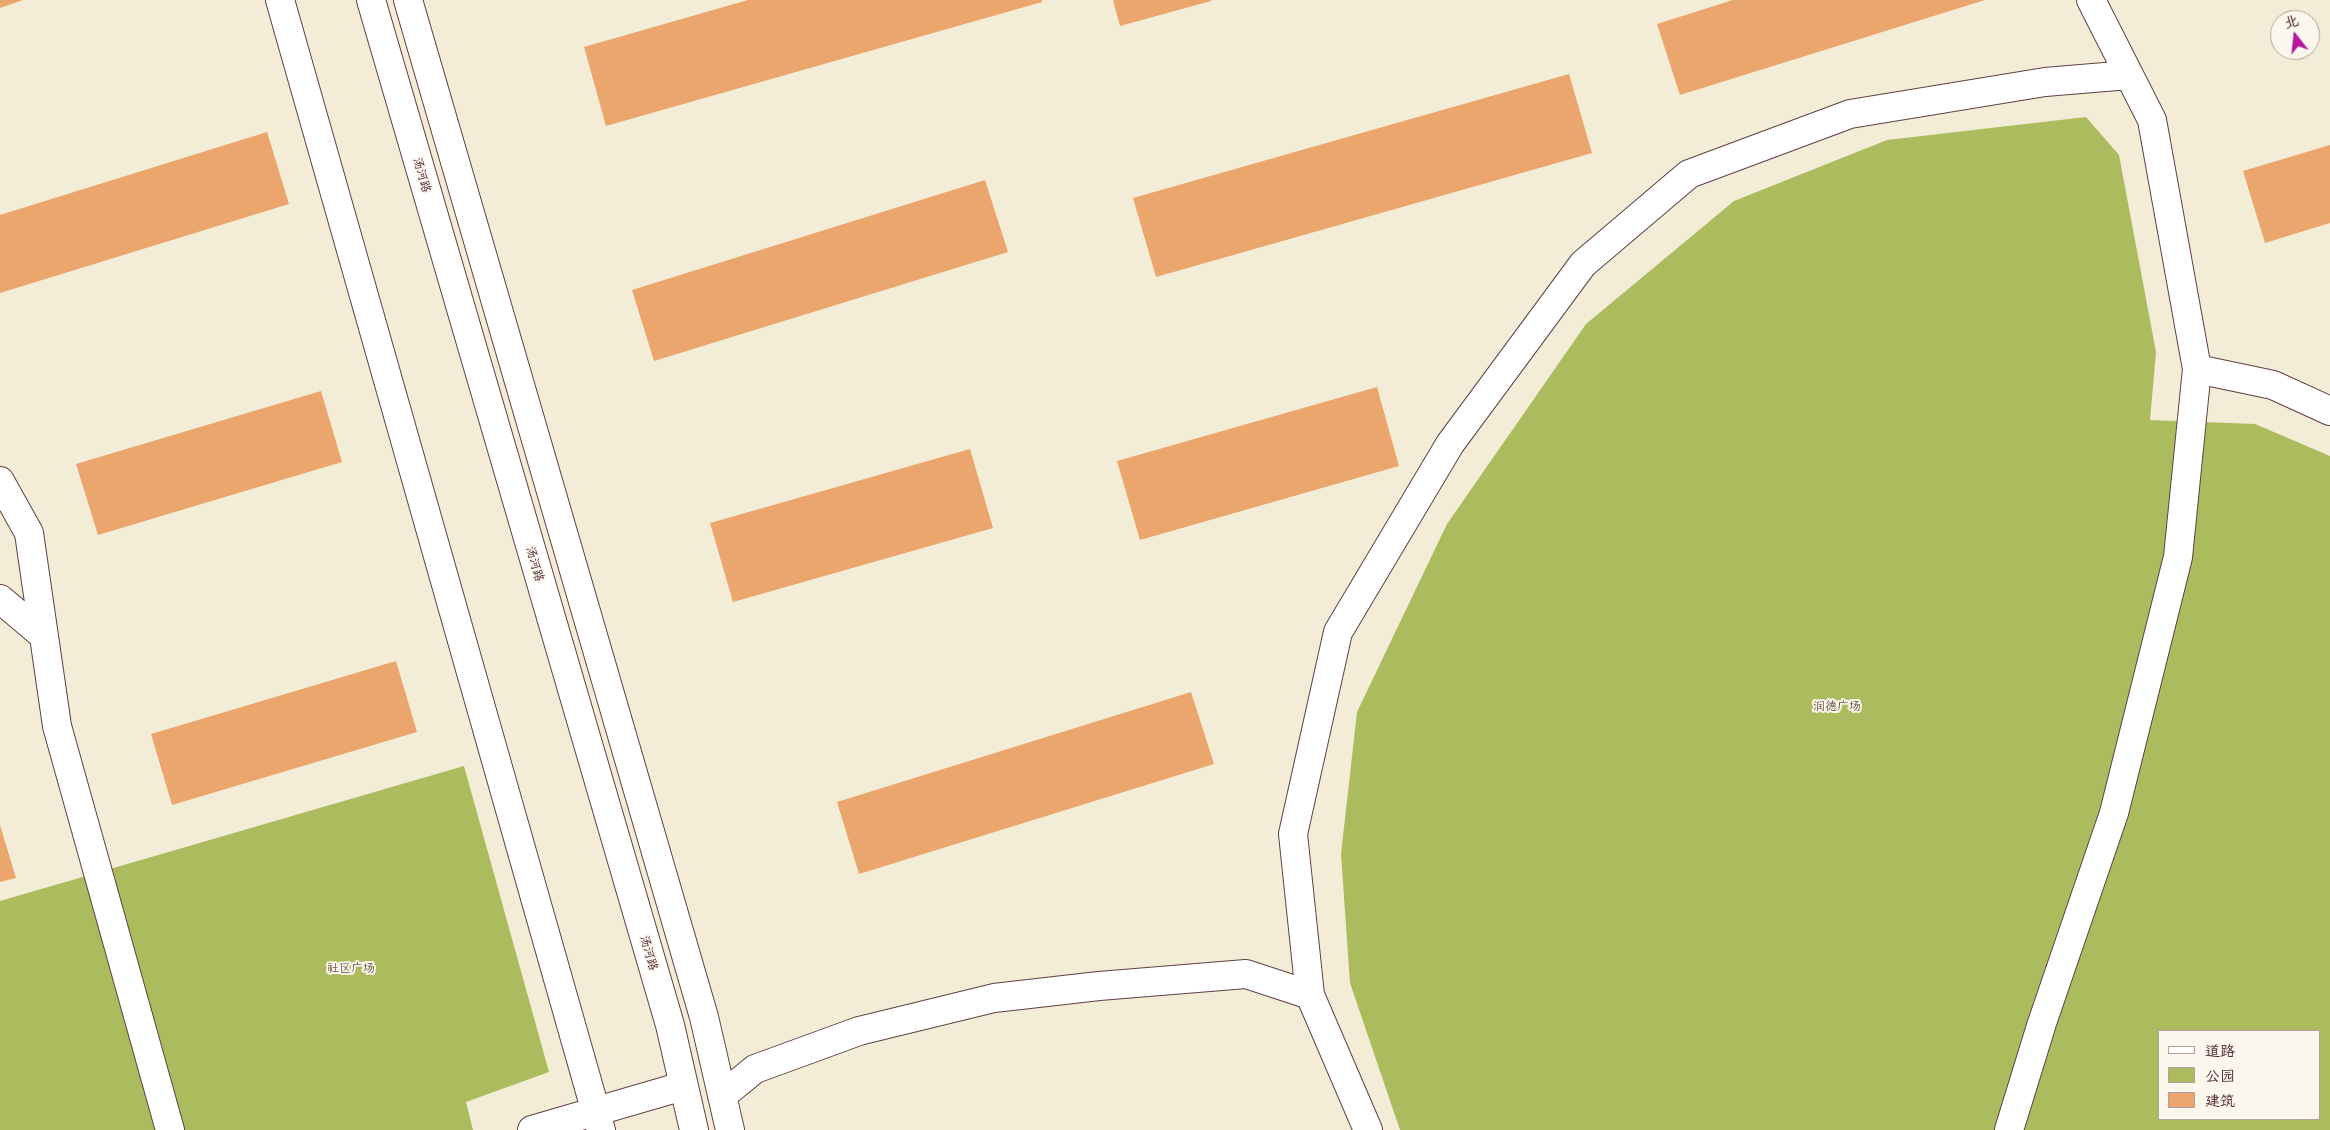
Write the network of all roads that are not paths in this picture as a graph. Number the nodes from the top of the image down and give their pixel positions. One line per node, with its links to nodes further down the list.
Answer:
1 (280, 0): 14 (street)
2 (371, 0): 12 (street, 汤河路)
3 (408, 0): 13 (street)
4 (2091, 0): 5 (street)
5 (2129, 75): 6 (street); 11 (street)
6 (2198, 369): 7 (street); 20 (street)
7 (2330, 411)
8 (0, 482): 10 (street)
9 (0, 600): 10 (street)
10 (44, 636): 15 (street)
11 (1310, 996): 13 (street); 19 (street)
12 (684, 1086): 14 (street); 17 (street, 汤河路)
13 (722, 1096): 18 (street)
14 (599, 1121): 16 (street)
15 (170, 1130)
16 (532, 1130)
17 (694, 1130)
18 (730, 1130)
19 (1368, 1130)
20 (2009, 1130)

